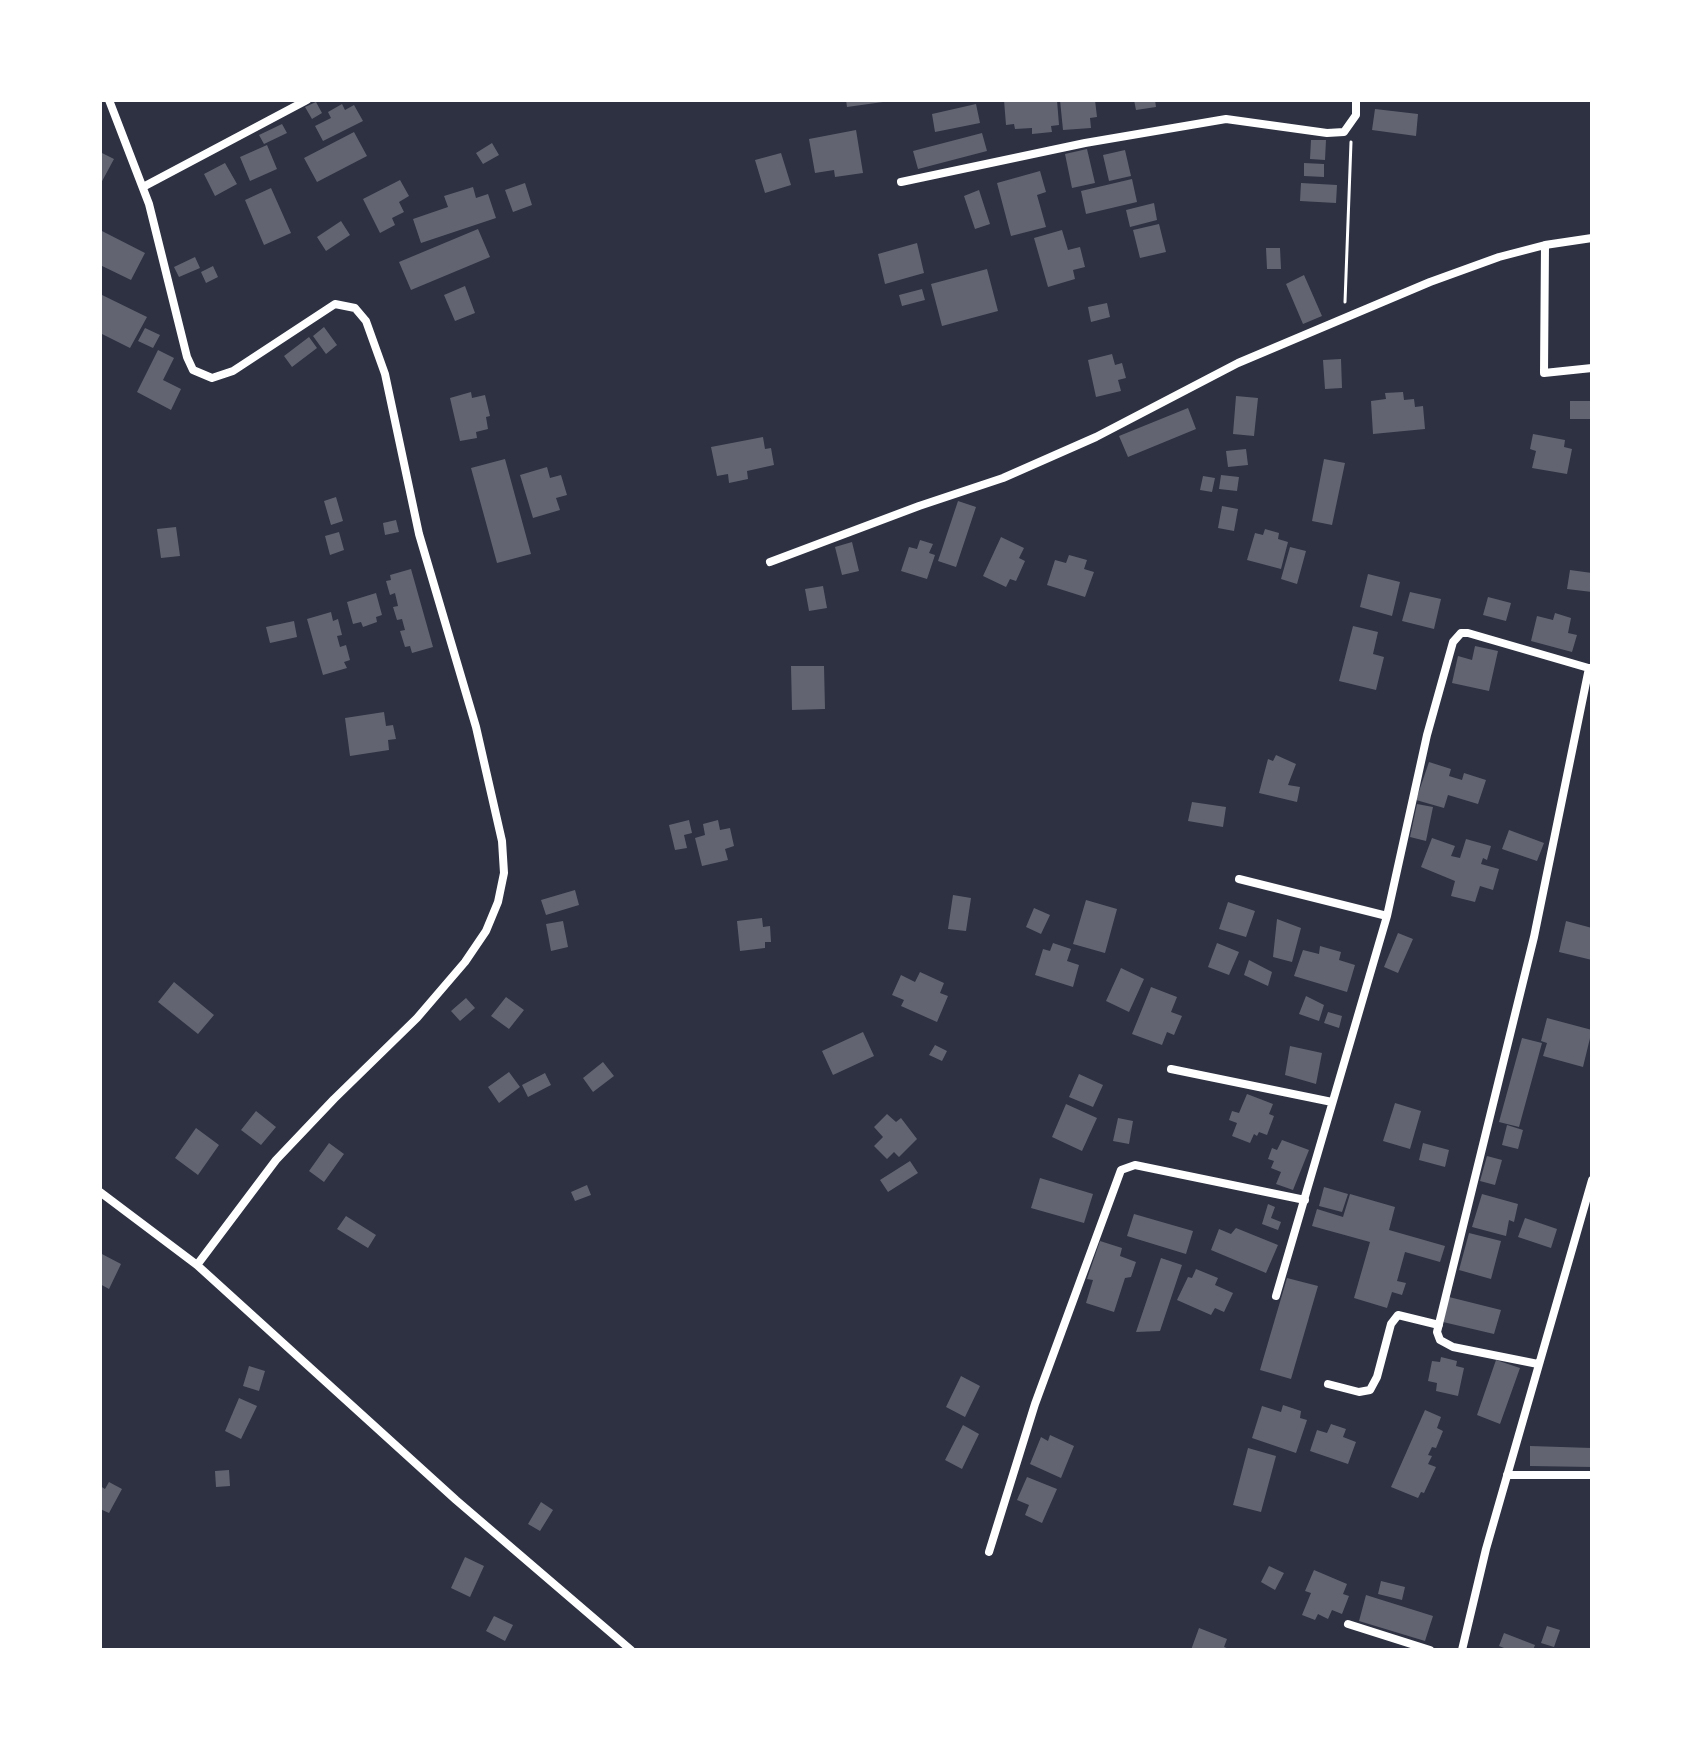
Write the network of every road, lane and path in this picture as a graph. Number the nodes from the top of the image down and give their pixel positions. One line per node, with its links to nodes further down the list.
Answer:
1 (109, 100): 6 (street)
2 (307, 100): 6 (street)
3 (1356, 100): 4 (street)
4 (1351, 126): 5 (street); 9 (path)
5 (901, 182)
6 (143, 187): 20 (street)
7 (1592, 238): 8 (street)
8 (1545, 245): 9 (street); 10 (street)
9 (1345, 320): 11 (street)
10 (1592, 368)
11 (770, 562)
12 (1591, 669): 14 (street); 22 (street)
13 (1239, 879): 14 (street)
14 (1387, 916): 16 (street)
15 (1171, 1069): 16 (street)
16 (1332, 1102): 19 (street)
17 (1592, 1180): 23 (street)
18 (100, 1192): 20 (street)
19 (1305, 1200): 21 (street); 27 (street)
20 (197, 1265): 29 (street)
21 (1276, 1296)
22 (1439, 1325): 23 (street); 24 (street)
23 (1538, 1364): 25 (street)
24 (1328, 1384)
25 (1507, 1475): 26 (street); 31 (street)
26 (1592, 1475)
27 (989, 1552)
28 (1348, 1624): 30 (street)
29 (631, 1650)
30 (1430, 1650)
31 (1462, 1650)

